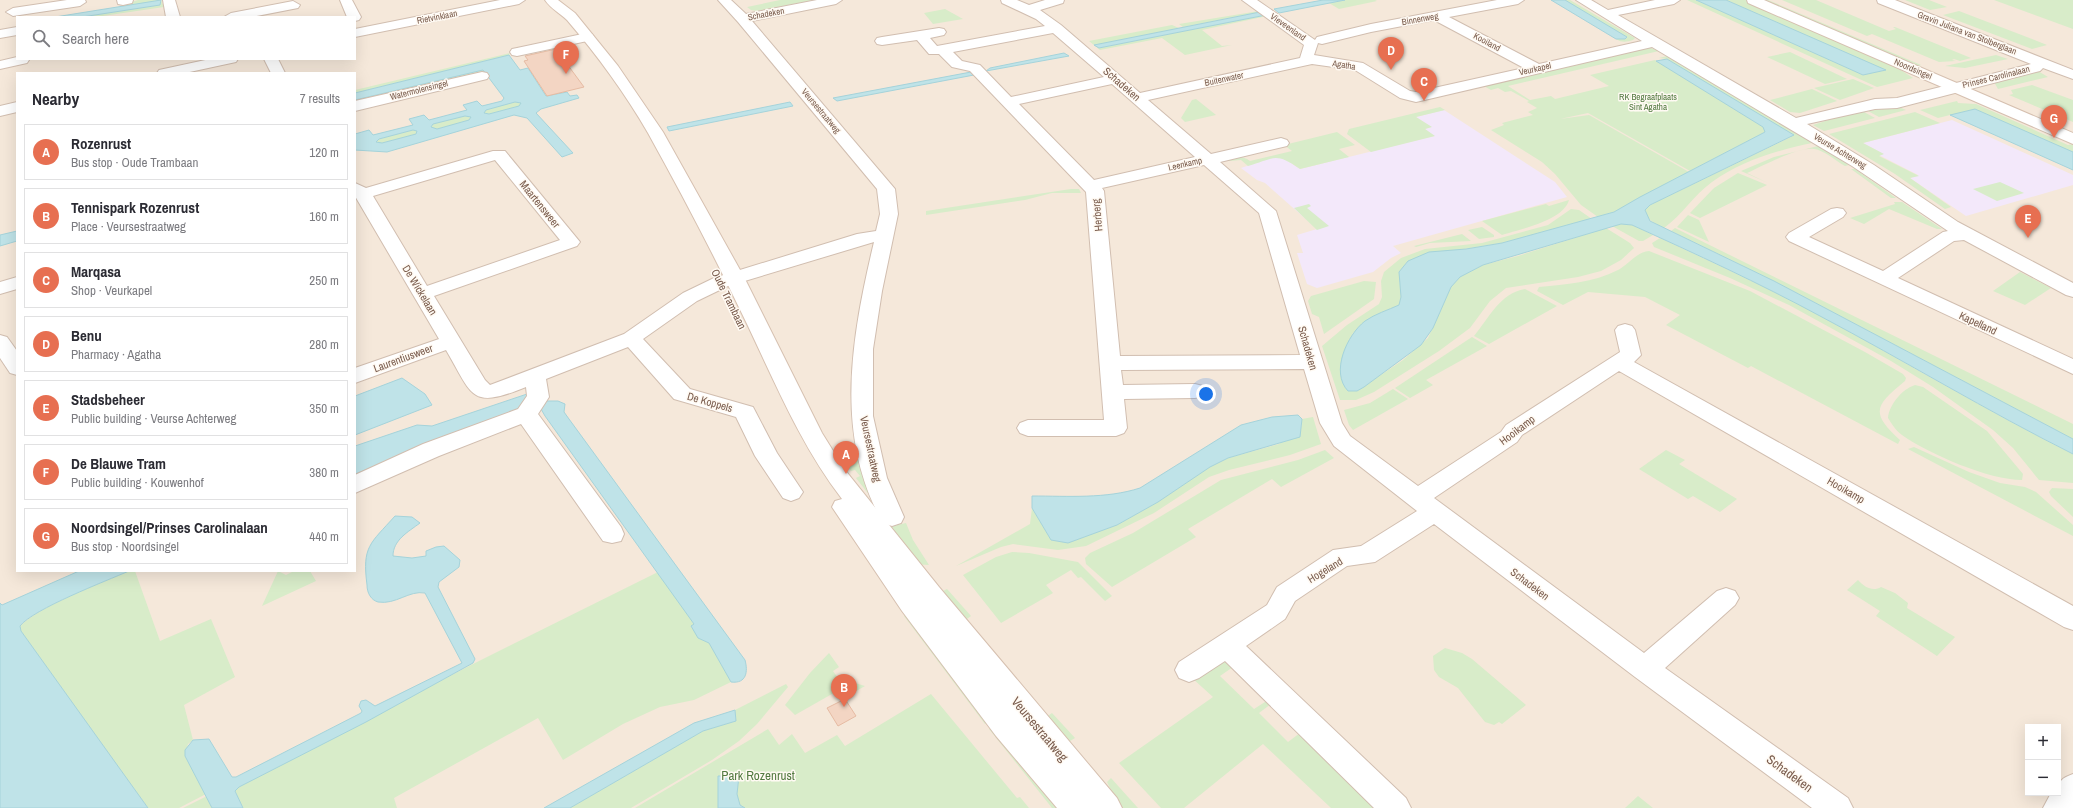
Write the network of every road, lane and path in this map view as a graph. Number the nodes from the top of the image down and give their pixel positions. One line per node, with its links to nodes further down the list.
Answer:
1 (169, 0): 24 (street)
2 (346, 0): 26 (street)
3 (519, 0): 31 (street, Rietvinklaan)
4 (541, 0): 34 (street, Oude Trambaan)
5 (551, 0): 34 (street, Oude Trambaan)
6 (724, 0): 29 (street, Veursestraatweg)
7 (836, 0): 29 (street, Schadeken)
8 (1007, 0): 21 (street, Schadeken)
9 (1058, 0): 21 (street)
10 (1248, 0): 43 (street, Vieveenland)
11 (1455, 0): 20 (street)
12 (1518, 0): 20 (street, Binnenweg)
13 (1582, 0): 22 (street, Veurse Achterweg)
14 (1674, 0): 22 (street)
15 (1753, 0): 55 (street, Noordsingel)
16 (1776, 0): 56 (street, Noordsingel)
17 (1883, 0): 44 (street, Gravin Juliana van Stolberglaan)
18 (80, 2): 23 (street)
19 (293, 6): 25 (street)
20 (1472, 9): 27 (street, Binnenweg)
21 (1028, 10): 32 (street, Schadeken)
22 (1606, 14): 38 (street, Veurse Achterweg)
23 (20, 16)
24 (173, 16)
25 (238, 16)
26 (354, 16)
27 (1438, 16): 35 (street, Binnenweg); 48 (street, Kooiland)
28 (16, 17): 30 (street); 33 (street)
29 (743, 19): 74 (street, Veursestraatweg)
30 (0, 21)
31 (357, 28)
32 (1056, 28): 36 (street); 54 (street, Schadeken)
33 (0, 34)
34 (583, 38): 39 (street); 76 (street, Oude Trambaan)
35 (1322, 40)
36 (940, 41): 37 (street, Herberg); 60 (street, Herberg)
37 (882, 42)
38 (1654, 42): 48 (street, Veurkapel); 65 (street, Veurse Achterweg)
39 (517, 52)
40 (220, 60): 45 (street)
41 (259, 60): 50 (street)
42 (272, 60): 51 (street)
43 (1312, 60): 58 (street, Agatha); 59 (street, Buitenwater)
44 (2041, 62): 52 (street, Gravin Juliana van Stolberglaan); 56 (street, Prinses Carolinalaan); 57 (street, Prinses Carolinalaan)
45 (187, 63): 49 (street)
46 (22, 64): 47 (street)
47 (0, 65)
48 (1537, 69): 58 (street, Veurkapel)
49 (166, 72)
50 (265, 72)
51 (278, 72)
52 (2073, 75)
53 (482, 76): 62 (street, Watermolensingel)
54 (1115, 79): 59 (street, Schadeken); 60 (street)
55 (1940, 81): 56 (street, Noordsingel); 61 (street, Prinses Carolinalaan)
56 (1956, 82): 57 (street, Prinses Carolinalaan); 61 (street, Prinses Carolinalaan); 67 (street, Noordsingel)
57 (1972, 83): 66 (street)
58 (1416, 97)
59 (1137, 98): 69 (street, Schadeken)
60 (1007, 102): 70 (street, Herberg)
61 (1875, 104): 65 (street, Prinses Carolinalaan)
62 (356, 106)
63 (16, 107): 64 (street)
64 (0, 111)
65 (1793, 123): 73 (street, Veurse Achterweg)
66 (2073, 126)
67 (2073, 139)
68 (1281, 143): 69 (street, Leenkamp)
69 (1209, 159): 70 (street, Leenkamp); 85 (street, Schadeken)
70 (1089, 186): 87 (street, Herberg)
71 (359, 191): 80 (street, De Wickelaan); 80 (street, Maartensweer)
72 (1837, 213): 75 (street, Kapelland)
73 (1968, 234): 75 (street); 79 (street, Veurse Achterweg)
74 (884, 235): 76 (street); 98 (street, Veursestraatweg)
75 (1884, 279): 89 (street, Kapelland)
76 (727, 280): 82 (street); 101 (street, Oude Trambaan)
77 (16, 284): 78 (street)
78 (0, 288)
79 (2073, 291)
80 (422, 294): 84 (street, De Wickelaan)
81 (1626, 330): 86 (street, Hooikamp)
82 (630, 338): 93 (street); 96 (street, De Koppels)
83 (0, 341): 88 (street)
84 (452, 341): 90 (street, Laurentiusweer); 93 (street, De Wickelaan)
85 (1312, 362): 87 (street); 97 (street, Schadeken)
86 (1618, 362): 97 (street, Hooikamp); 102 (street, Hooikamp)
87 (1110, 363): 92 (street, Herberg)
88 (16, 366)
89 (2073, 367)
90 (356, 376)
91 (1195, 391): 92 (street)
92 (1113, 392): 94 (street, Herberg)
93 (532, 400): 95 (street); 99 (street)
94 (1028, 428)
95 (356, 485)
96 (792, 492)
97 (1425, 505): 103 (street, Hogeland); 104 (street, Schadeken)
98 (892, 517)
99 (612, 534)
100 (1726, 598): 104 (street)
101 (920, 599): 107 (street, Veursestraatweg); 108 (street, Veursestraatweg)
102 (2073, 619)
103 (1227, 645): 105 (street, Hogeland); 109 (street)
104 (1645, 669): 110 (street, Schadeken)
105 (1189, 670)
106 (2073, 788): 111 (street)
107 (1077, 808)
108 (1106, 808)
109 (1395, 808)
110 (1837, 808)
111 (2059, 808)

